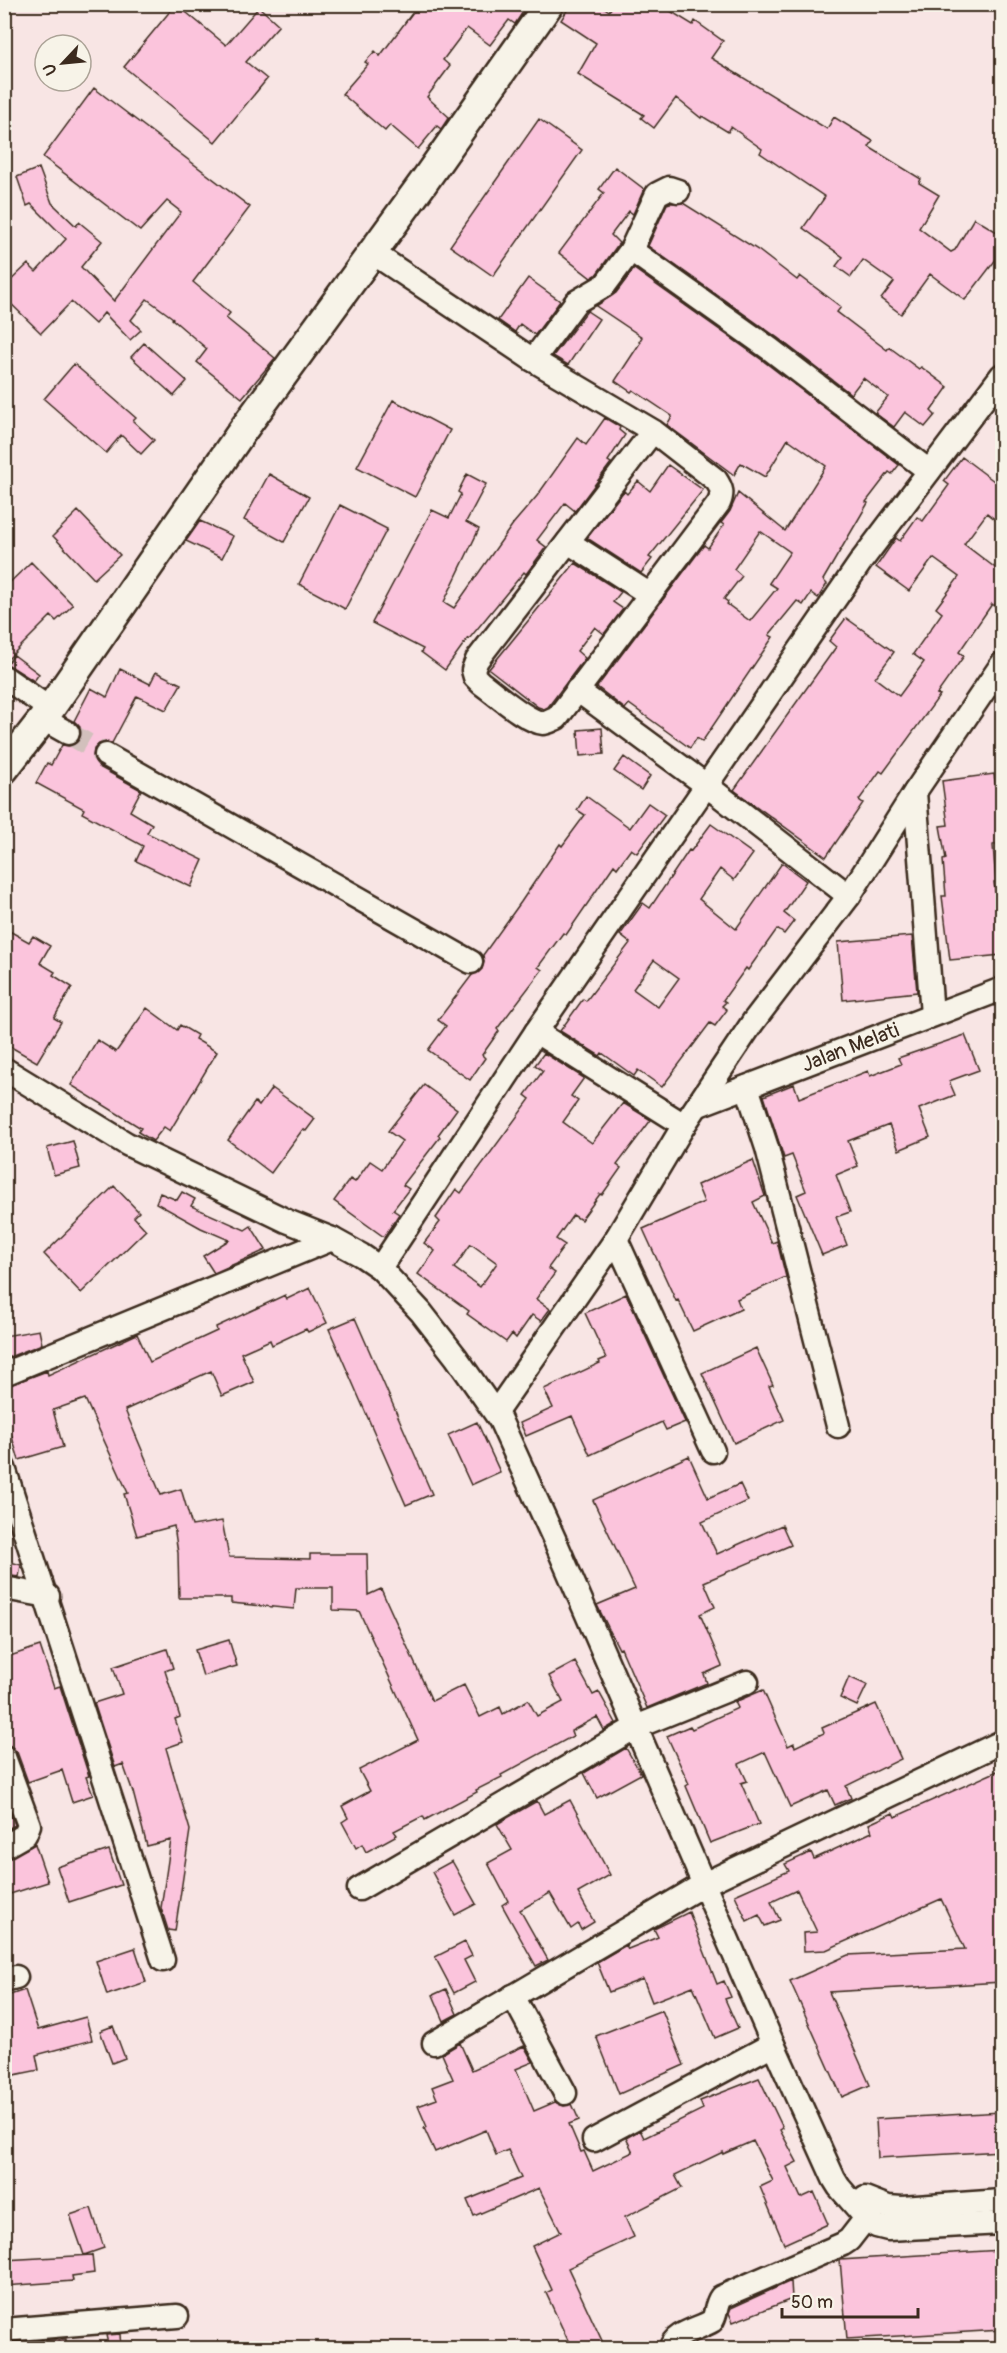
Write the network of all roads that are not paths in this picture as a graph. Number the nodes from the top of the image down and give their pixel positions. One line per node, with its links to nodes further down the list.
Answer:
1 (549, 4): 4 (main road)
2 (678, 191): 3 (street)
3 (631, 250): 5 (street); 8 (street)
4 (373, 253): 5 (street); 14 (main road)
5 (533, 360): 7 (street)
6 (1002, 375): 8 (street)
7 (653, 431): 9 (street); 10 (street)
8 (929, 471): 18 (street)
9 (568, 542): 10 (street); 13 (street)
10 (649, 594): 13 (street)
11 (1002, 664): 19 (street)
12 (4, 677): 14 (street)
13 (577, 690): 18 (street)
14 (47, 714): 15 (street); 17 (main road)
15 (68, 733)
16 (106, 755): 21 (street)
17 (4, 769)
18 (706, 785): 20 (street); 24 (street)
19 (915, 792): 20 (street); 23 (street)
20 (849, 896): 27 (street)
21 (471, 962)
22 (1002, 989): 23 (street, Jalan Melati)
23 (932, 1015): 26 (street, Jalan Melati)
24 (536, 1032): 28 (street); 31 (street)
25 (4, 1070): 29 (street)
26 (747, 1088): 27 (street, Jalan Melati); 34 (street)
27 (699, 1105): 28 (street)
28 (684, 1125): 30 (street)
29 (332, 1239): 31 (street); 32 (street)
30 (616, 1239): 33 (street); 35 (street)
31 (380, 1268): 33 (street)
32 (4, 1374)
33 (496, 1412): 40 (street)
34 (838, 1426)
35 (713, 1451)
36 (4, 1468): 38 (street)
37 (4, 1588): 38 (street)
38 (48, 1596): 46 (street)
39 (747, 1682): 40 (street)
40 (636, 1727): 44 (street); 45 (street)
41 (1002, 1742): 44 (street)
42 (4, 1757): 43 (street)
43 (4, 1847)
44 (704, 1884): 47 (street); 49 (street)
45 (359, 1889)
46 (164, 1960)
47 (513, 1996): 48 (street); 50 (street)
48 (434, 2043)
49 (773, 2044): 51 (street); 53 (street)
50 (565, 2093)
51 (594, 2140)
52 (1002, 2201): 53 (street)
53 (872, 2211): 54 (street); 57 (street)
54 (1002, 2223)
55 (177, 2316): 56 (street)
56 (4, 2330)
57 (671, 2349)

